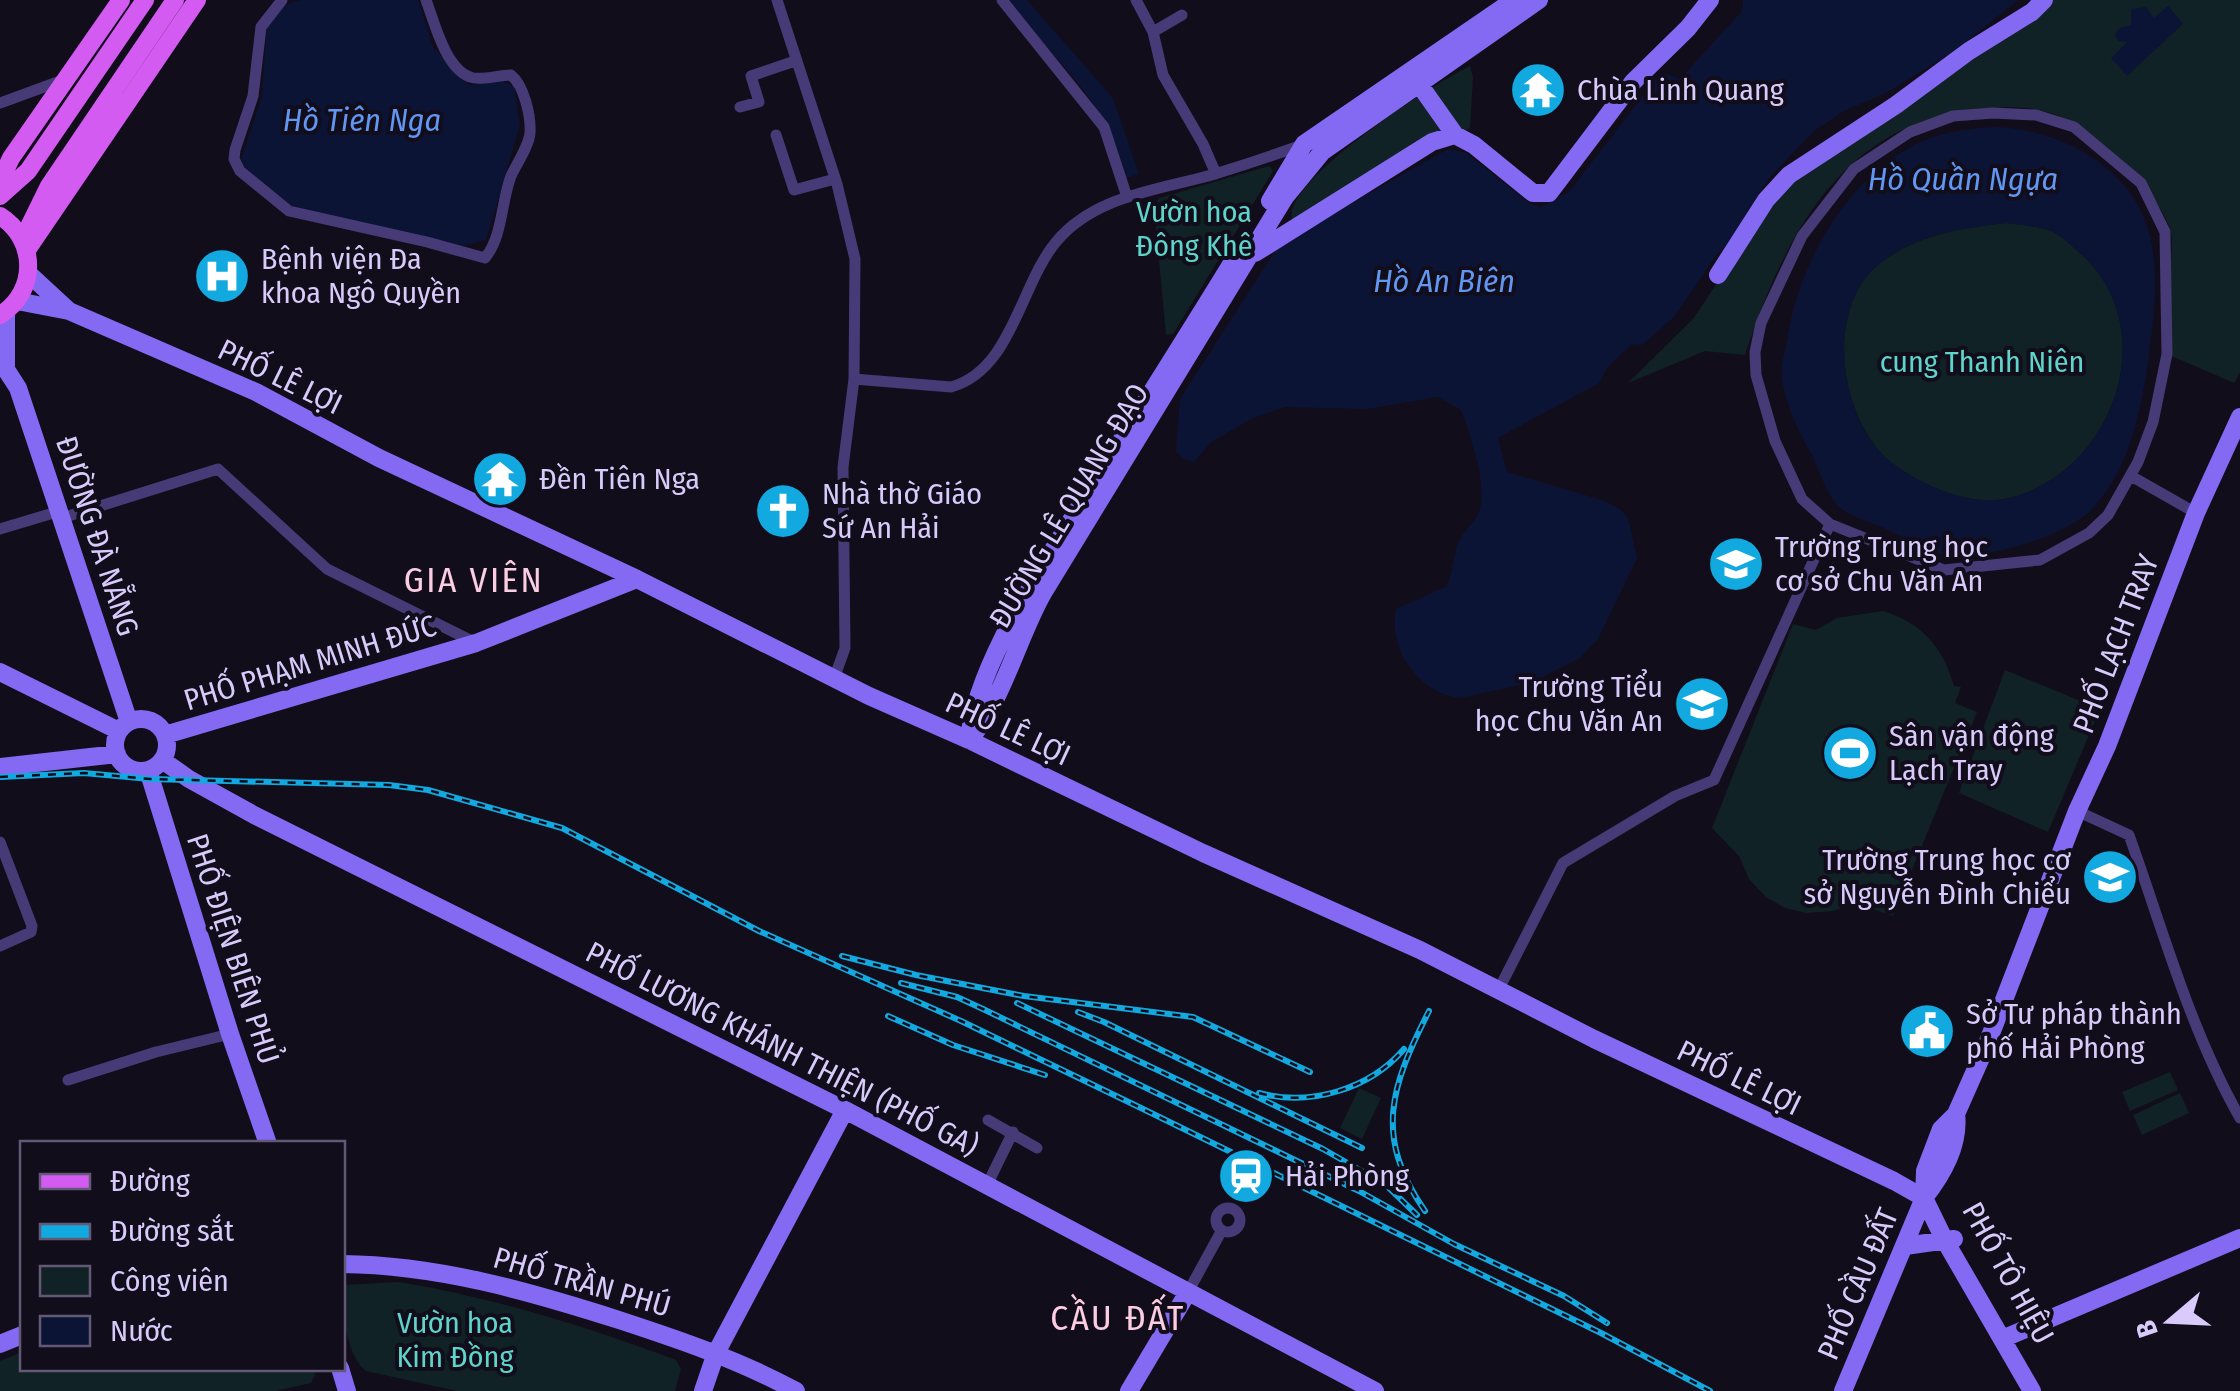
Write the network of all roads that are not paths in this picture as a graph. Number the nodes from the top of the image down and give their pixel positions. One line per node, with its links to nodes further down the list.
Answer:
1 (122, 0): 18 (main road)
2 (145, 0): 25 (main road)
3 (175, 0): 29 (main road)
4 (197, 0): 33 (main road)
5 (282, 0): 6 (street)
6 (426, 0)
7 (776, 0): 17 (street)
8 (1005, 0): 31 (street)
9 (1136, 0): 16 (street)
10 (1514, 0): 15 (main road, ĐƯỜNG LÊ QUANG ĐẠO)
11 (1539, 0): 15 (main road, ĐƯỜNG LÊ QUANG ĐẠO)
12 (1710, 0): 22 (main road)
13 (2044, 0): 37 (main road)
14 (1182, 16): 16 (street)
15 (1491, 17): 19 (main road, ĐƯỜNG LÊ QUANG ĐẠO); 24 (main road)
16 (1152, 32): 26 (street)
17 (795, 61): 21 (street); 27 (street)
18 (67, 78): 20 (street); 28 (main road)
19 (1419, 84): 22 (main road); 24 (main road, ĐƯỜNG LÊ QUANG ĐẠO)
20 (0, 103)
21 (740, 107)
22 (1456, 134): 34 (main road)
23 (776, 135): 27 (street)
24 (1313, 148): 26 (street); 34 (main road, ĐƯỜNG LÊ QUANG ĐẠO); 35 (main road, ĐƯỜNG LÊ QUANG ĐẠO)
25 (28, 170): 29 (main road); 30 (main road)
26 (1216, 174): 31 (street)
27 (835, 179): 41 (street)
28 (0, 180)
29 (50, 186): 33 (main road)
30 (0, 196)
31 (1127, 196): 41 (street)
32 (0, 216): 33 (main road)
33 (25, 245): 36 (main road)
34 (1251, 256): 35 (main road); 54 (main road, ĐƯỜNG LÊ QUANG ĐẠO)
35 (1229, 268): 54 (main road, ĐƯỜNG LÊ QUANG ĐẠO)
36 (29, 274): 38 (main road); 39 (main road, PHỐ LÊ LỢI)
37 (1718, 275)
38 (8, 309): 39 (main road, PHỐ LÊ LỢI); 40 (main road, ĐƯỜNG ĐÀ NẴNG)
39 (68, 311): 48 (main road, PHỐ LÊ LỢI)
40 (3, 366): 45 (main road, ĐƯỜNG ĐÀ NẴNG)
41 (854, 379): 51 (street)
42 (2240, 417): 44 (main road, PHỐ LẠCH TRAY)
43 (2130, 476): 44 (street); 46 (street); 46 (street)
44 (2196, 513): 58 (main road, PHỐ LẠCH TRAY)
45 (61, 514): 47 (street); 49 (street); 52 (main road, ĐƯỜNG ĐÀ NẴNG)
46 (1830, 524): 61 (street)
47 (0, 529)
48 (638, 578): 49 (main road, PHỐ PHẠM MINH ĐỨC); 51 (main road, PHỐ LÊ LỢI)
49 (476, 642): 53 (main road, PHỐ PHẠM MINH ĐỨC)
50 (0, 672): 52 (main road)
51 (835, 676): 54 (main road, PHỐ LÊ LỢI)
52 (124, 726): 53 (main road); 55 (main road)
53 (165, 736): 56 (main road)
54 (969, 740): 61 (main road, PHỐ LÊ LỢI)
55 (117, 754): 56 (main road); 57 (main road)
56 (155, 765): 62 (main road, PHỐ ĐIỆN BIÊN PHỦ); 64 (main road, PHỐ LƯƠNG KHÁNH THIỆN (PHỐ GA))
57 (0, 767)
58 (2077, 811): 65 (main road, PHỐ LẠCH TRAY); 66 (street)
59 (0, 842): 60 (street)
60 (0, 946)
61 (1499, 990): 73 (main road, PHỐ LÊ LỢI)
62 (230, 1034): 63 (street); 69 (main road, PHỐ ĐIỆN BIÊN PHỦ)
63 (68, 1080)
64 (845, 1110): 72 (main road, PHỐ LƯƠNG KHÁNH THIỆN (PHỐ GA)); 81 (main road)
65 (1956, 1114): 71 (main road, PHỐ LẠCH TRAY); 73 (main road, PHỐ LẠCH TRAY)
66 (2240, 1118)
67 (988, 1120): 68 (street)
68 (1013, 1132): 70 (street); 72 (street)
69 (267, 1141)
70 (1037, 1148)
71 (1940, 1178): 73 (main road, PHỐ LẠCH TRAY); 76 (main road, PHỐ TÔ HIỆU)
72 (987, 1185): 79 (main road, PHỐ LƯƠNG KHÁNH THIỆN (PHỐ GA))
73 (1924, 1198): 76 (main road, PHỐ TÔ HIỆU); 77 (main road, PHỐ CẦU ĐẤT)
74 (1222, 1230): 79 (street)
75 (2240, 1238): 80 (main road)
76 (1949, 1239): 77 (main road); 80 (main road, PHỐ TÔ HIỆU)
77 (1905, 1246): 86 (main road, PHỐ CẦU ĐẤT)
78 (345, 1264): 81 (main road, PHỐ TRẦN PHÚ)
79 (1188, 1292): 84 (main road); 85 (main road, PHỐ LƯƠNG KHÁNH THIỆN (PHỐ GA))
80 (2006, 1337): 87 (main road, PHỐ TÔ HIỆU); 88 (main road, PHỐ TÔ HIỆU)
81 (716, 1353): 82 (main road); 83 (main road, PHỐ TRẦN PHÚ)
82 (703, 1391)
83 (796, 1391)
84 (1130, 1391)
85 (1375, 1391)
86 (1843, 1391)
87 (2032, 1391)
88 (2043, 1391)

